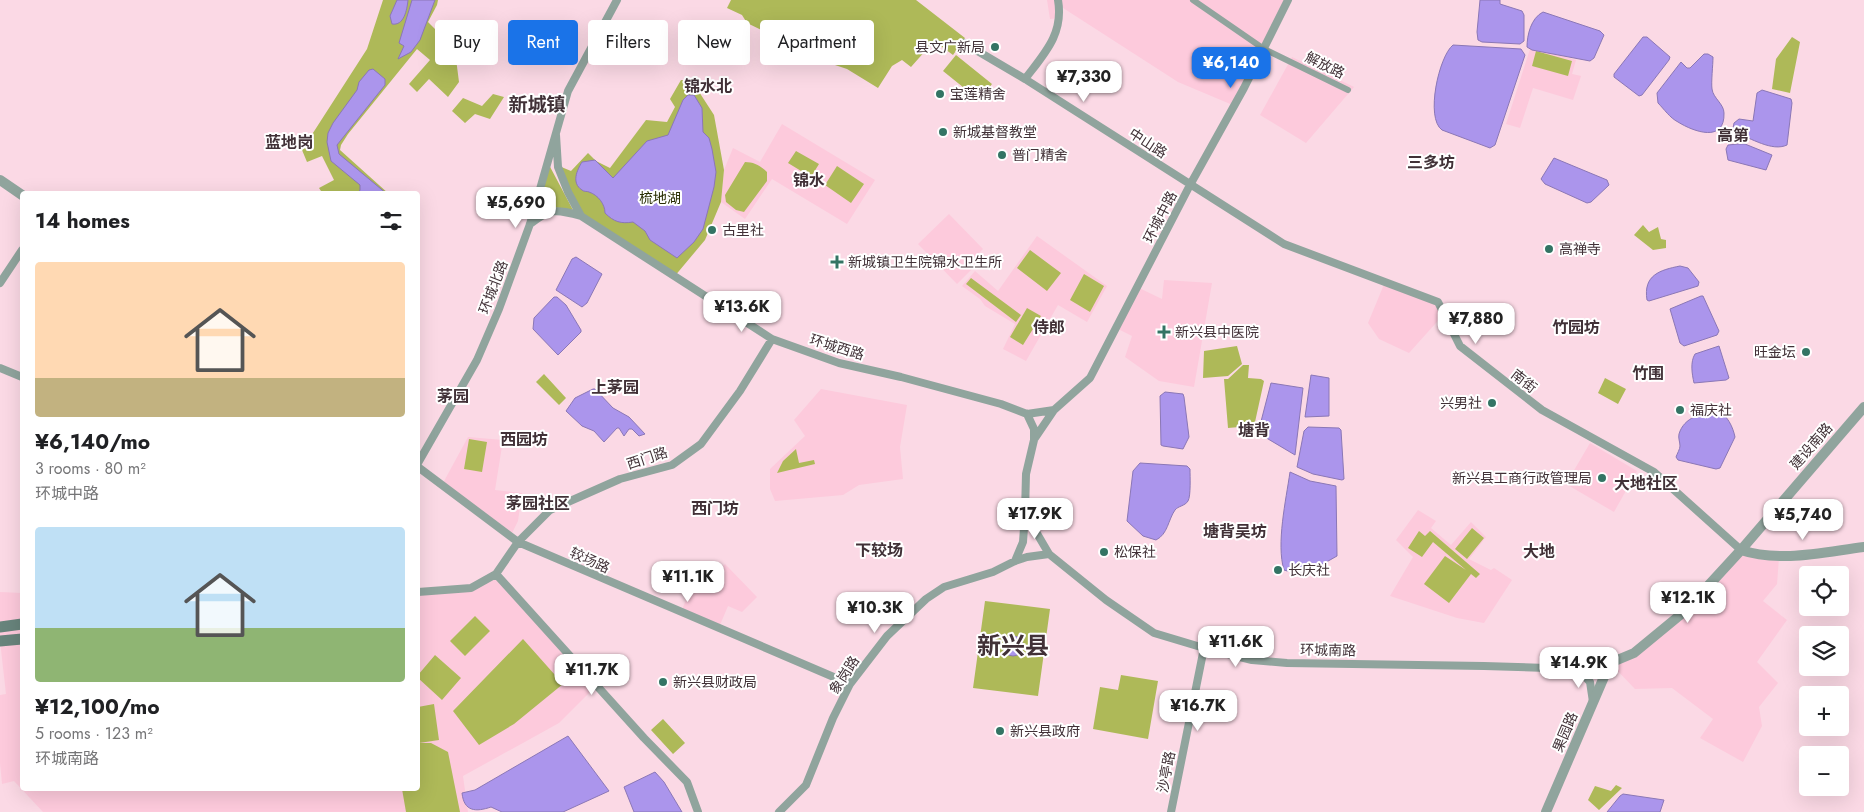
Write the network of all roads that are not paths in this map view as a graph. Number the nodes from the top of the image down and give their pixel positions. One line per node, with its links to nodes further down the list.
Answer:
1 (617, 0): 9 (street, 环城北路)
2 (1058, 0): 7 (street)
3 (1193, 0): 6 (street, 解放路)
4 (1288, 0): 6 (street, 环城中路)
5 (964, 42): 7 (street, 中山路)
6 (1264, 48): 8 (street, 解放路); 11 (street, 环城中路)
7 (1025, 79): 11 (street, 中山路)
8 (1348, 90)
9 (556, 135): 13 (street); 14 (street, 环城北路)
10 (0, 180): 12 (street)
11 (1190, 185): 21 (street, 环城中路); 30 (street, 南街)
12 (20, 194)
13 (581, 216): 14 (street, 环城西路); 17 (street, 环城西路)
14 (530, 224): 24 (street, 环城北路)
15 (20, 253): 16 (street)
16 (0, 282)
17 (772, 339): 22 (street, 环城西路); 28 (street, 西门路)
18 (0, 368): 19 (street)
19 (20, 376)
20 (1863, 409): 27 (street, 建设南路)
21 (1054, 410): 22 (street); 23 (street, 环城中路)
22 (1027, 414): 23 (street)
23 (1034, 440): 26 (street)
24 (420, 460)
25 (420, 468): 28 (street, 较场路)
26 (1025, 513): 31 (street, 环城南路); 33 (street)
27 (1757, 531): 30 (street, 建设南路); 32 (street)
28 (518, 542): 35 (street, 西门路); 44 (street, 较场路)
29 (1864, 547): 32 (street)
30 (1741, 550): 32 (street); 34 (street, 环城南路)
31 (1050, 554): 33 (street, 象岗路); 41 (street, 环城南路)
32 (1779, 557): 34 (street)
33 (1015, 561): 44 (street, 象岗路)
34 (1724, 568): 42 (street, 环城南路)
35 (496, 574): 36 (street); 46 (street)
36 (420, 592)
37 (20, 624): 38 (main road)
38 (0, 627)
39 (20, 639): 40 (main road)
40 (0, 641)
41 (1204, 648): 43 (street, 环城南路); 48 (street, 沙亭路)
42 (1610, 663): 43 (street, 环城南路); 45 (street, 果园路)
43 (1578, 670): 45 (street)
44 (850, 684): 47 (street, 象岗路)
45 (1593, 702): 49 (street, 果园路)
46 (698, 812)
47 (779, 812)
48 (1171, 812)
49 (1546, 812)

